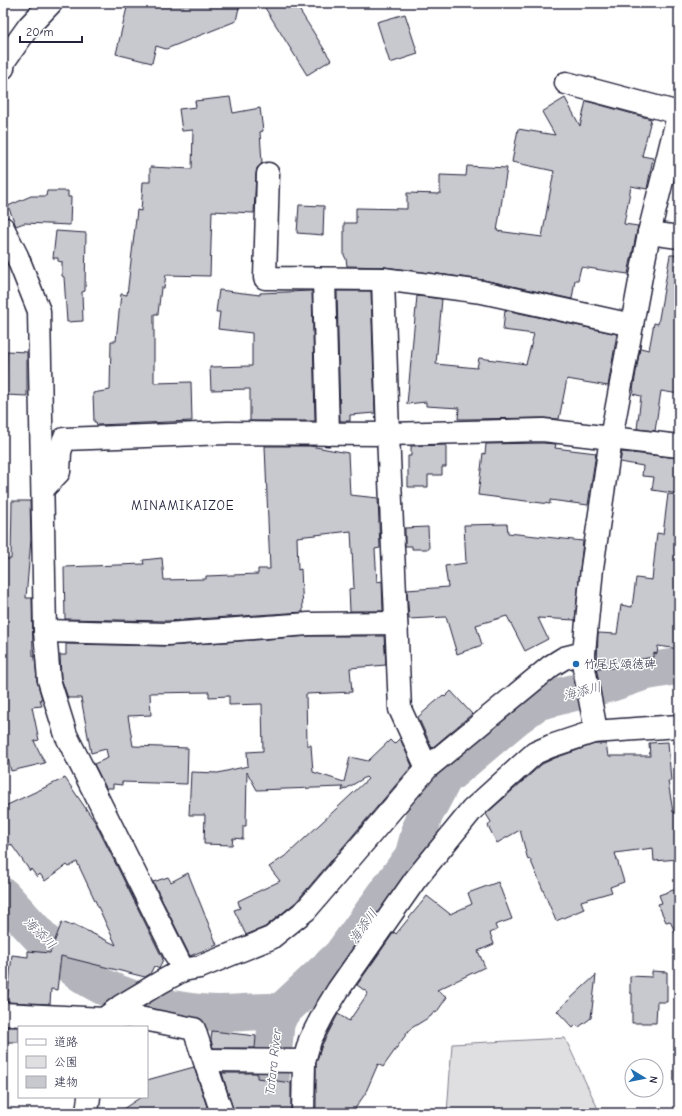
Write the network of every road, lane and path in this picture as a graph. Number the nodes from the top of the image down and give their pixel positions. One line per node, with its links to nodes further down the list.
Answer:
1 (51, 3): 2 (street)
2 (3, 68)
3 (566, 83): 4 (street)
4 (679, 113): 7 (street)
5 (268, 174): 9 (street)
6 (3, 228): 16 (street)
7 (649, 233): 8 (street); 11 (street)
8 (679, 237)
9 (324, 278): 10 (street); 12 (street)
10 (383, 279): 11 (street); 13 (street)
11 (632, 325): 14 (street)
12 (328, 434): 13 (street); 16 (street)
13 (388, 434): 14 (street); 17 (street)
14 (611, 438): 15 (street); 19 (street)
15 (679, 446)
16 (43, 489): 18 (street)
17 (396, 622): 18 (street); 22 (street)
18 (45, 630): 23 (street)
19 (584, 661): 20 (street); 22 (street)
20 (594, 726): 21 (street); 27 (street)
21 (679, 726)
22 (428, 768): 23 (street)
23 (183, 970): 25 (street)
24 (3, 1014): 25 (street)
25 (102, 1023): 26 (street)
26 (205, 1060): 27 (street); 30 (street)
27 (300, 1062): 31 (street)
28 (89, 1098): 29 (street)
29 (87, 1113)
30 (222, 1113)
31 (303, 1113)

